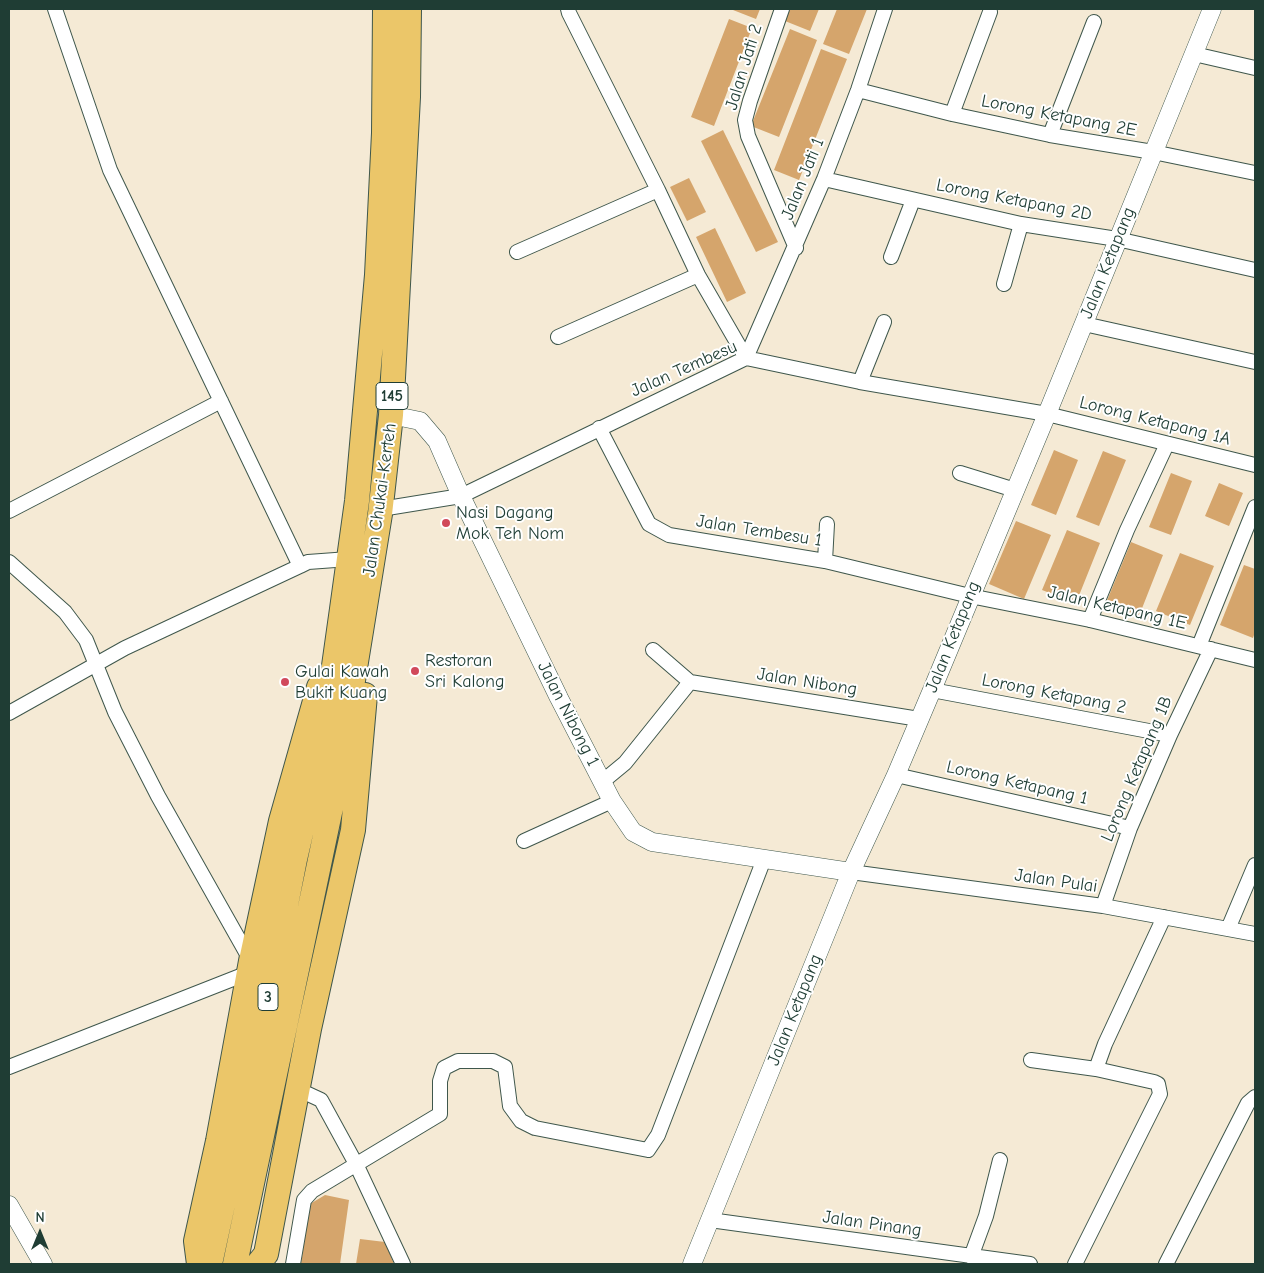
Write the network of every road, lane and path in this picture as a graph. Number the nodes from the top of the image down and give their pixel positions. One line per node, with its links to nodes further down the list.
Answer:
1 (55, 9): 34 (street)
2 (385, 9): 47 (highway, Jalan Chukai-Kerteh / 145)
3 (409, 9): 36 (highway, Jalan Chukai-Kerteh / 145)
4 (568, 9): 18 (street)
5 (782, 9): 22 (street, Jalan Jati 2)
6 (885, 9): 12 (street, Jalan Jati 1)
7 (1212, 9): 10 (street, Jalan Ketapang)
8 (990, 12): 13 (street)
9 (1094, 22): 14 (street)
10 (1194, 54): 11 (street); 15 (street, Jalan Ketapang)
11 (1255, 68)
12 (858, 90): 13 (street, Lorong Ketapang 2E); 17 (street, Jalan Jati 1)
13 (952, 114): 14 (street, Lorong Ketapang 2E)
14 (1050, 135): 15 (street, Lorong Ketapang 2E)
15 (1153, 152): 16 (street, Lorong Ketapang 2E); 21 (street, Jalan Ketapang)
16 (1255, 173)
17 (824, 179): 19 (street, Lorong Ketapang 2D); 22 (street, Jalan Jati 1)
18 (658, 190): 23 (street); 26 (street)
19 (913, 200): 20 (street, Lorong Ketapang 2D); 24 (street)
20 (1021, 224): 21 (street, Lorong Ketapang 2D); 27 (street)
21 (1117, 239): 25 (street, Lorong Ketapang 2D); 29 (street, Jalan Ketapang)
22 (796, 248): 31 (street, Jalan Jati 1)
23 (517, 252)
24 (891, 257)
25 (1255, 270)
26 (698, 275): 30 (street); 31 (street)
27 (1004, 284)
28 (884, 322): 33 (street)
29 (1084, 324): 32 (street); 35 (street, Jalan Ketapang)
30 (558, 337)
31 (746, 358): 33 (street, Jalan Tembesu); 37 (street, Jalan Tembesu)
32 (1255, 362)
33 (860, 382): 35 (street, Jalan Tembesu)
34 (221, 401): 44 (street); 50 (street)
35 (1047, 414): 38 (street, Lorong Ketapang 1A); 41 (street, Jalan Ketapang)
36 (391, 415): 42 (street, Jalan Nibong 1); 45 (highway, Jalan Chukai-Kerteh / 145)
37 (599, 428): 42 (street, Jalan Tembesu); 48 (street, Jalan Tembesu 1)
38 (1167, 444): 39 (street, Lorong Ketapang 1A); 53 (street)
39 (1255, 465)
40 (960, 473): 41 (street)
41 (1015, 490): 51 (street, Jalan Ketapang)
42 (462, 496): 45 (street, Jalan Tembesu); 66 (street, Jalan Nibong 1)
43 (1255, 507): 54 (street, Lorong Ketapang 1B)
44 (9, 511)
45 (381, 511): 65 (highway, Jalan Chukai-Kerteh / 145); 81 (highway)
46 (827, 524): 48 (street)
47 (349, 559): 50 (street); 52 (highway, Jalan Chukai-Kerteh / 145)
48 (825, 561): 51 (street, Jalan Tembesu 1)
49 (9, 562): 57 (street)
50 (300, 566): 57 (street)
51 (970, 596): 53 (street, Jalan Ketapang 1E); 59 (street, Jalan Ketapang)
52 (342, 609): 62 (highway, Jalan Chukai-Kerteh / 145); 77 (highway)
53 (1090, 620): 54 (street, Jalan Ketapang 1E)
54 (1205, 647): 56 (street, Jalan Ketapang 1E); 63 (street, Lorong Ketapang 1B)
55 (653, 650): 58 (street)
56 (1255, 660)
57 (96, 664): 60 (street); 77 (street)
58 (690, 682): 61 (street, Jalan Nibong); 66 (street)
59 (932, 690): 61 (street, Jalan Ketapang); 63 (street, Lorong Ketapang 2)
60 (9, 713)
61 (919, 718): 64 (street, Jalan Ketapang)
62 (325, 730): 93 (highway, 3)
63 (1170, 734): 68 (street, Lorong Ketapang 1B)
64 (896, 775): 68 (street, Lorong Ketapang 1); 72 (street, Jalan Ketapang)
65 (337, 779): 94 (highway, 3)
66 (602, 782): 67 (street, Jalan Nibong 1)
67 (612, 801): 69 (street); 70 (street, Jalan Nibong 1)
68 (1130, 828): 73 (street, Lorong Ketapang 1B)
69 (524, 841)
70 (764, 859): 72 (street, Jalan Nibong 1); 84 (street)
71 (1255, 865): 75 (street)
72 (851, 872): 73 (street, Jalan Pulai); 86 (street, Jalan Ketapang)
73 (1103, 906): 74 (street, Jalan Pulai)
74 (1164, 917): 75 (street, Jalan Pulai); 80 (street)
75 (1228, 929): 76 (street, Jalan Pulai)
76 (1255, 934)
77 (250, 967): 79 (street); 87 (highway)
78 (1031, 1060): 80 (street)
79 (9, 1066)
80 (1096, 1069): 99 (street)
81 (296, 1095): 84 (street); 89 (highway)
82 (1255, 1097): 100 (street)
83 (1000, 1160): 88 (street)
84 (356, 1164): 95 (street); 96 (street)
85 (9, 1205): 90 (street)
86 (710, 1220): 88 (street, Jalan Pinang); 97 (street, Jalan Ketapang)
87 (196, 1241): 91 (highway); 92 (highway)
88 (971, 1257): 98 (street, Jalan Pinang)
89 (263, 1262)
90 (42, 1264)
91 (190, 1264)
92 (199, 1264)
93 (210, 1264)
94 (235, 1264)
95 (293, 1264)
96 (403, 1264)
97 (692, 1264)
98 (1030, 1264)
99 (1075, 1264)
100 (1166, 1264)

